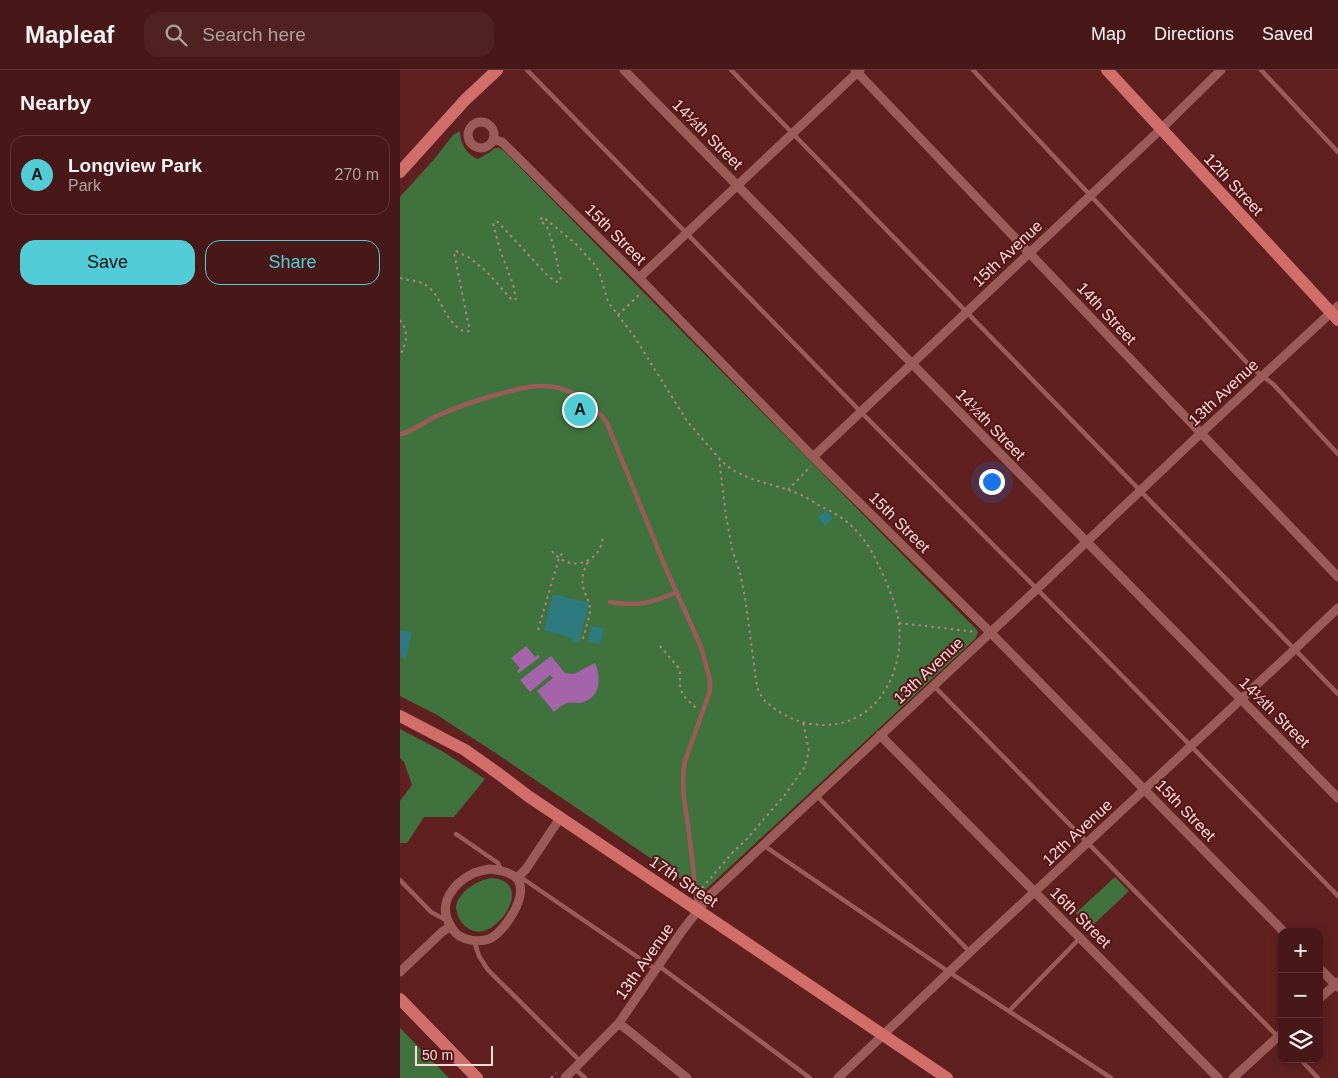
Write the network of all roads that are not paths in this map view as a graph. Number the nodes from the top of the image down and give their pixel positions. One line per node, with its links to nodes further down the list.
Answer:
1 (497, 70): 14 (street)
2 (527, 70): 17 (lane)
3 (624, 70): 15 (street, 14½th Street)
4 (731, 70): 11 (lane)
5 (973, 70): 16 (lane)
6 (1106, 70): 10 (street, 12th Street)
7 (1221, 70): 10 (street, 15th Avenue)
8 (1261, 70): 13 (lane)
9 (858, 71): 11 (street); 18 (street, 14th Street)
10 (1161, 129): 16 (street, 15th Avenue); 21 (street, 12th Street)
11 (792, 134): 15 (street); 20 (lane)
12 (493, 139): 19 (street, 15th Street)
13 (1338, 152)
14 (400, 172)
15 (737, 185): 17 (street); 22 (street, 14½th Street)
16 (1090, 196): 18 (street, 15th Avenue); 23 (lane)
17 (686, 233): 19 (street); 24 (lane)
18 (1030, 252): 20 (street, 15th Avenue); 26 (street, 14th Street)
19 (639, 278): 28 (street, 15th Street)
20 (966, 312): 22 (street, 15th Avenue); 29 (lane)
21 (1336, 313): 23 (street, 13th Avenue)
22 (912, 364): 24 (street, 15th Avenue); 30 (street, 14½th Street)
23 (1262, 376): 26 (street, 13th Avenue); 27 (lane)
24 (860, 411): 28 (street, 15th Avenue); 32 (lane)
25 (400, 434): 33 (lane)
26 (1200, 434): 29 (street, 13th Avenue); 31 (street, 14th Street)
27 (1338, 454)
28 (815, 459): 36 (street, 15th Street)
29 (1140, 491): 30 (street, 13th Avenue); 37 (lane)
30 (1086, 542): 32 (street, 13th Avenue); 40 (street, 14½th Street)
31 (1338, 577)
32 (1037, 589): 36 (street, 13th Avenue); 43 (lane)
33 (676, 592): 34 (lane); 56 (lane)
34 (610, 602)
35 (1338, 608): 37 (street, 12th Avenue)
36 (990, 632): 38 (street, 13th Avenue); 44 (street, 15th Street)
37 (1295, 650): 39 (lane); 40 (street, 12th Avenue)
38 (934, 686): 42 (street, 13th Avenue); 49 (lane)
39 (1338, 694)
40 (1241, 699): 43 (street, 12th Avenue); 46 (street, 14½th Street)
41 (400, 716): 47 (street, 17th Street)
42 (880, 735): 45 (street, 13th Avenue); 54 (street, 16th Street)
43 (1191, 746): 44 (street, 12th Avenue); 55 (lane)
44 (1144, 790): 49 (street, 12th Avenue); 58 (street, 15th Street)
45 (816, 794): 50 (street, 13th Avenue); 61 (lane)
46 (1338, 798)
47 (560, 818): 52 (street); 56 (street, 17th Street)
48 (456, 834): 51 (lane)
49 (1087, 843): 54 (street, 12th Avenue); 72 (lane)
50 (763, 845): 56 (street, 13th Avenue); 64 (lane)
51 (501, 870): 52 (street); 57 (street)
52 (518, 877): 60 (street); 62 (lane)
53 (400, 880): 57 (lane)
54 (1034, 892): 59 (street, 16th Street); 61 (street, 12th Avenue)
55 (1338, 896)
56 (698, 910): 62 (street, 13th Avenue); 71 (street, 17th Street)
57 (449, 924): 60 (street); 63 (street)
58 (1280, 928)
59 (1081, 937): 69 (lane); 84 (street, 16th Street)
60 (473, 940): 75 (lane)
61 (970, 952): 64 (street, 12th Avenue)
62 (658, 968): 70 (street, 13th Avenue); 80 (lane)
63 (400, 972)
64 (949, 972): 69 (lane); 71 (street, 12th Avenue)
65 (1323, 972): 66 (street)
66 (1337, 985): 67 (street)
67 (1323, 996)
68 (400, 999): 76 (street)
69 (1009, 1011): 83 (lane)
70 (619, 1023): 75 (street, 13th Avenue); 79 (street)
71 (882, 1035): 81 (street, 12th Avenue); 82 (street, 17th Street)
72 (1278, 1035)
73 (1278, 1039): 85 (street)
74 (1304, 1063): 86 (lane)
75 (578, 1065): 77 (street, 13th Avenue); 78 (lane)
76 (477, 1078)
77 (565, 1078)
78 (585, 1078)
79 (687, 1078)
80 (810, 1078)
81 (838, 1078)
82 (947, 1078)
83 (1110, 1078)
84 (1218, 1078)
85 (1233, 1078)
86 (1318, 1078)

